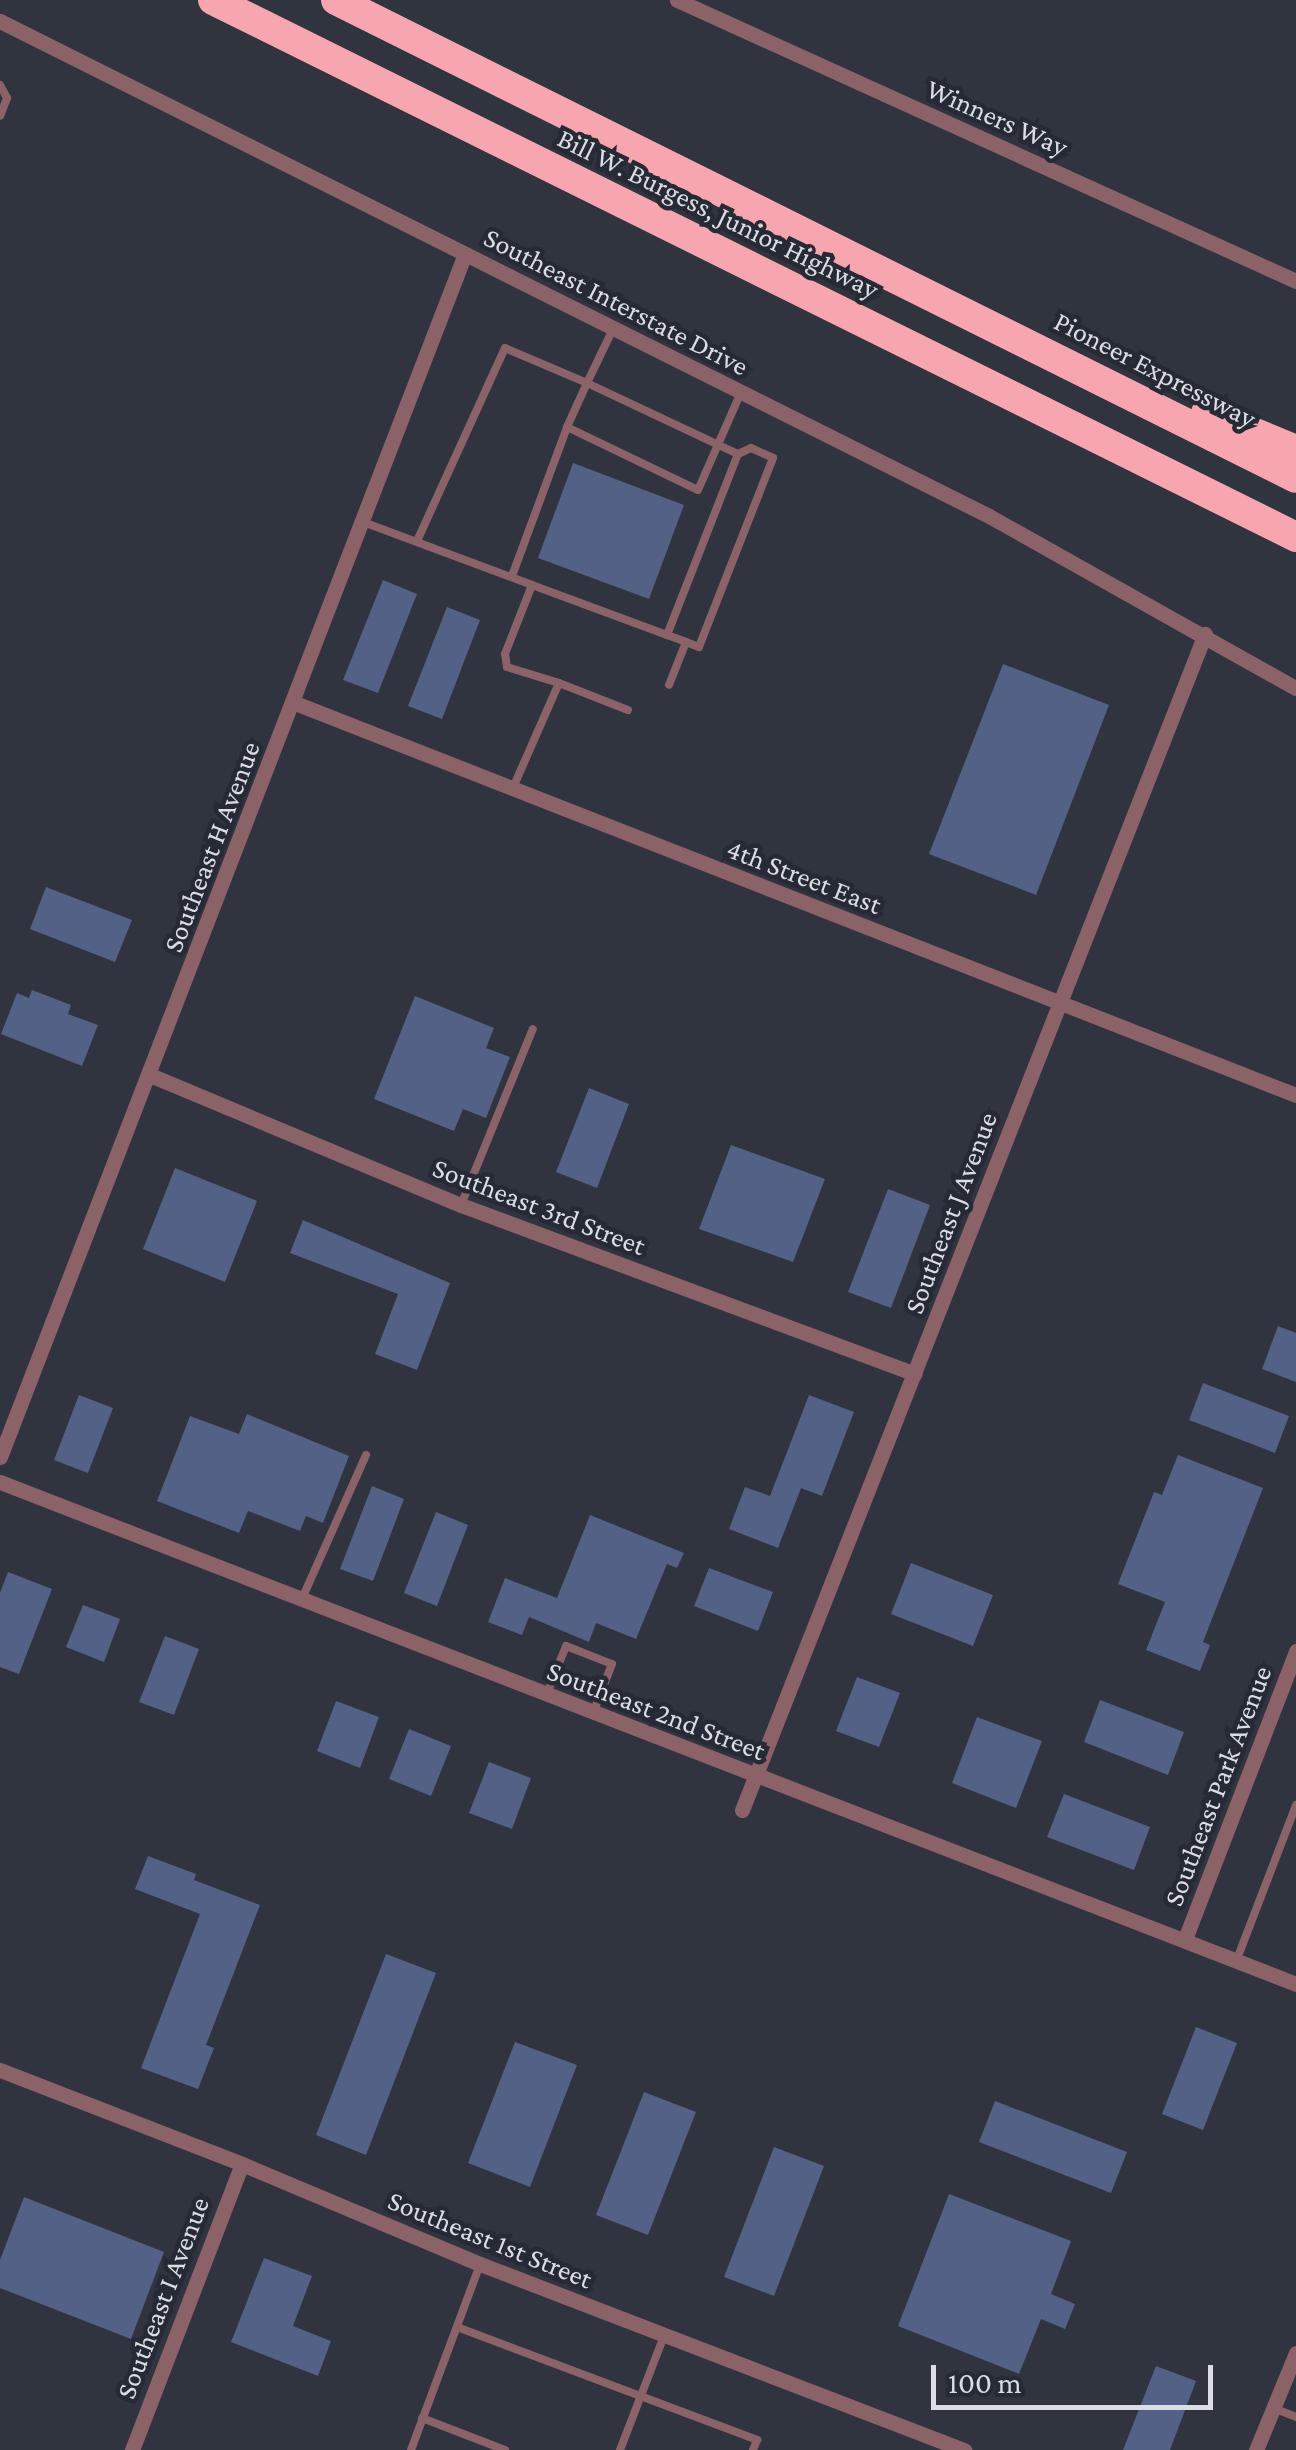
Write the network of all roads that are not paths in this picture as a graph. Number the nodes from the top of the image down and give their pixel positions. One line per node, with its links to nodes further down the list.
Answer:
1 (213, 0): 18 (highway, Bill W. Burgess, Junior Highway)
2 (336, 0): 9 (highway, Bill W. Burgess, Junior Highway)
3 (677, 0): 8 (street, Winners Way)
4 (0, 21): 7 (street, Southeast Interstate Drive)
5 (0, 85): 6 (lane)
6 (0, 116)
7 (464, 254): 10 (street, Southeast Interstate Drive); 19 (street, Southeast H Avenue)
8 (1296, 281)
9 (984, 321): 15 (highway); 17 (highway, Pioneer Expressway)
10 (613, 328): 11 (lane); 12 (street, Southeast Interstate Drive)
11 (587, 383): 13 (lane); 14 (lane); 21 (lane)
12 (741, 392): 14 (lane); 25 (street, Southeast Interstate Drive)
13 (567, 427): 14 (lane); 23 (lane)
14 (718, 446): 16 (lane)
15 (1296, 450)
16 (738, 454): 26 (lane); 27 (lane)
17 (1296, 478)
18 (1195, 485): 20 (highway); 22 (highway)
19 (363, 522): 21 (lane); 31 (street, Southeast H Avenue)
20 (1296, 536)
21 (417, 542): 23 (lane)
22 (1296, 555)
23 (512, 576): 24 (lane)
24 (532, 584): 26 (lane); 28 (lane)
25 (1205, 634): 30 (street); 34 (street, Southeast J Avenue)
26 (668, 635): 27 (lane)
27 (686, 642): 29 (lane)
28 (559, 684): 32 (lane); 33 (lane)
29 (668, 684)
30 (1296, 688)
31 (294, 703): 33 (street, 4th Street East); 36 (street, Southeast H Avenue)
32 (628, 710)
33 (512, 790): 34 (street, 4th Street East)
34 (1058, 1003): 37 (street, 4th Street East); 39 (street, Southeast J Avenue)
35 (533, 1029): 38 (lane)
36 (150, 1075): 38 (street, Southeast 3rd Street); 41 (street, Southeast H Avenue)
37 (1296, 1095)
38 (461, 1206): 39 (street, Southeast 3rd Street)
39 (915, 1374): 47 (street, Southeast J Avenue)
40 (366, 1455): 43 (lane)
41 (0, 1457)
42 (0, 1482): 43 (street, Southeast 2nd Street)
43 (301, 1601): 45 (street, Southeast 2nd Street)
44 (1296, 1651): 50 (street, Southeast Park Avenue)
45 (546, 1696): 46 (street, Southeast 2nd Street); 46 (lane)
46 (593, 1714): 47 (street, Southeast 2nd Street)
47 (755, 1775): 49 (street, Southeast J Avenue); 50 (street, Southeast 2nd Street)
48 (1296, 1804): 51 (lane)
49 (742, 1810)
50 (1186, 1939): 51 (street, Southeast 2nd Street)
51 (1236, 1960): 52 (street, Southeast 2nd Street)
52 (1296, 1984)
53 (0, 2070): 54 (street, Southeast 1st Street)
54 (242, 2164): 55 (street, Southeast 1st Street); 63 (street, Southeast I Avenue)
55 (480, 2264): 56 (lane); 57 (street, Southeast 1st Street)
56 (457, 2327): 59 (lane); 62 (lane)
57 (664, 2336): 59 (lane); 68 (street, Southeast 1st Street)
58 (1296, 2353): 60 (street)
59 (641, 2396): 66 (lane); 67 (lane)
60 (1273, 2408): 61 (lane); 69 (street)
61 (1296, 2417)
62 (422, 2418): 64 (lane); 65 (lane)
63 (132, 2450)
64 (411, 2450)
65 (505, 2450)
66 (620, 2450)
67 (752, 2450)
68 (964, 2450)
69 (1256, 2450)

